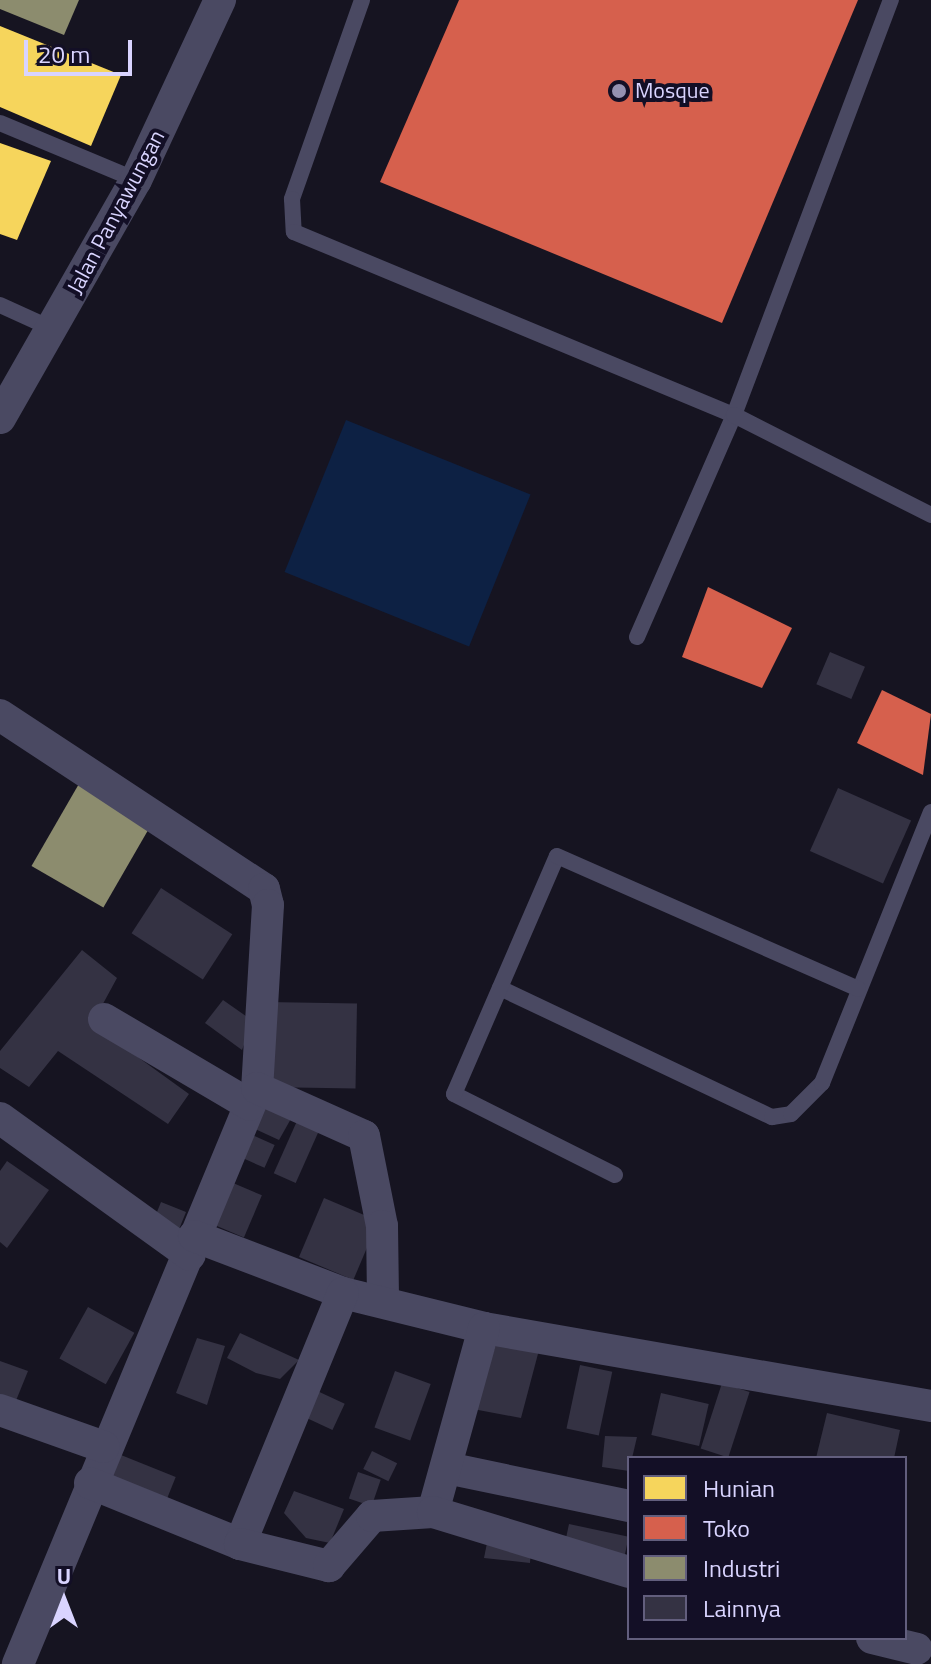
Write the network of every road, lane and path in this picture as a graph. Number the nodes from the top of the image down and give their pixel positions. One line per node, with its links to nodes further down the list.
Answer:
1 (220, 0): 5 (street, Jalan Panyawungan)
2 (362, 0): 8 (lane)
3 (891, 0): 8 (lane)
4 (0, 123): 5 (lane)
5 (136, 180): 7 (street, Jalan Panyawungan)
6 (0, 305): 7 (lane)
7 (53, 329): 9 (street, Jalan Panyawungan)
8 (734, 415): 10 (lane); 11 (lane)
9 (0, 418)
10 (931, 515)
11 (637, 637)
12 (0, 715): 17 (street)
13 (931, 812): 15 (lane)
14 (500, 988): 15 (lane); 15 (lane); 19 (lane)
15 (858, 989)
16 (104, 1019): 17 (street)
17 (253, 1097): 20 (street); 22 (street)
18 (0, 1118): 20 (street)
19 (615, 1175)
20 (192, 1245): 21 (street); 26 (street)
21 (343, 1293): 22 (street); 31 (street)
22 (383, 1298): 23 (street)
23 (484, 1328): 24 (street); 27 (street)
24 (931, 1406)
25 (0, 1410): 26 (street)
26 (104, 1447): 28 (street)
27 (447, 1468): 29 (street); 30 (street)
28 (90, 1483): 31 (street); 35 (street)
29 (627, 1506)
30 (433, 1512): 31 (street); 32 (street)
31 (240, 1544)
32 (627, 1571)
33 (880, 1640): 34 (street)
34 (917, 1649)
35 (18, 1664)

